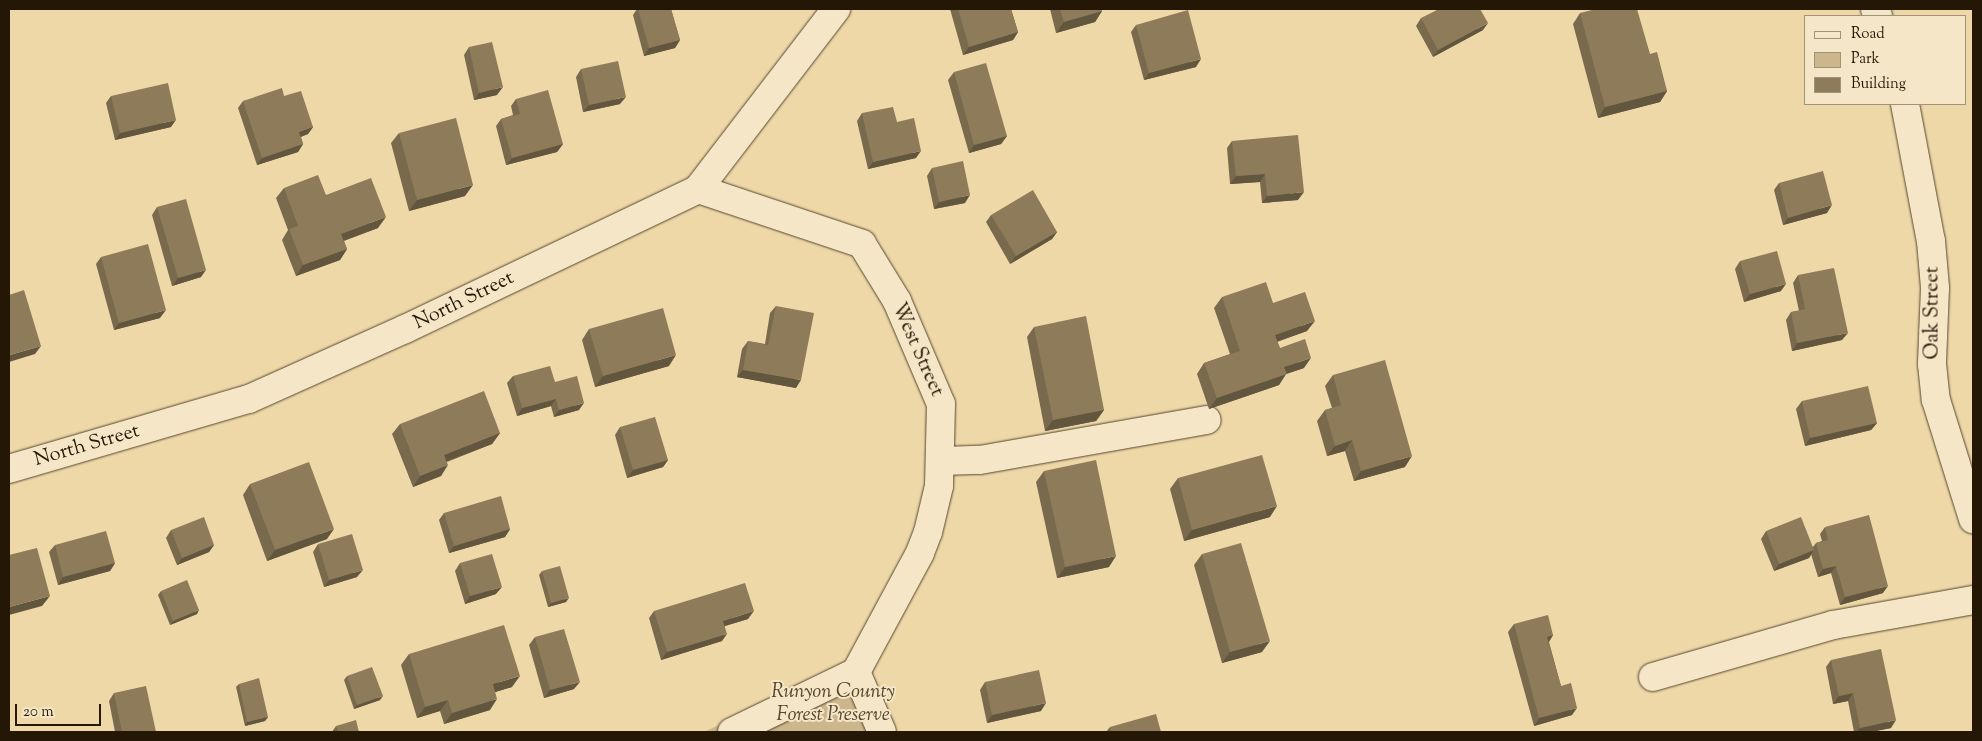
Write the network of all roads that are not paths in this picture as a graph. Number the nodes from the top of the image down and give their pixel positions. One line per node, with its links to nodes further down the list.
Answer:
1 (836, 9): 3 (street, North Street)
2 (1905, 105): 7 (street, Oak Street)
3 (698, 189): 5 (street, West Street); 6 (street, North Street)
4 (1206, 420): 5 (street)
5 (942, 460): 9 (street, West Street)
6 (9, 469)
7 (1973, 519)
8 (1973, 600): 10 (street)
9 (856, 672): 11 (street); 12 (street)
10 (1653, 676)
11 (732, 732)
12 (882, 732)

